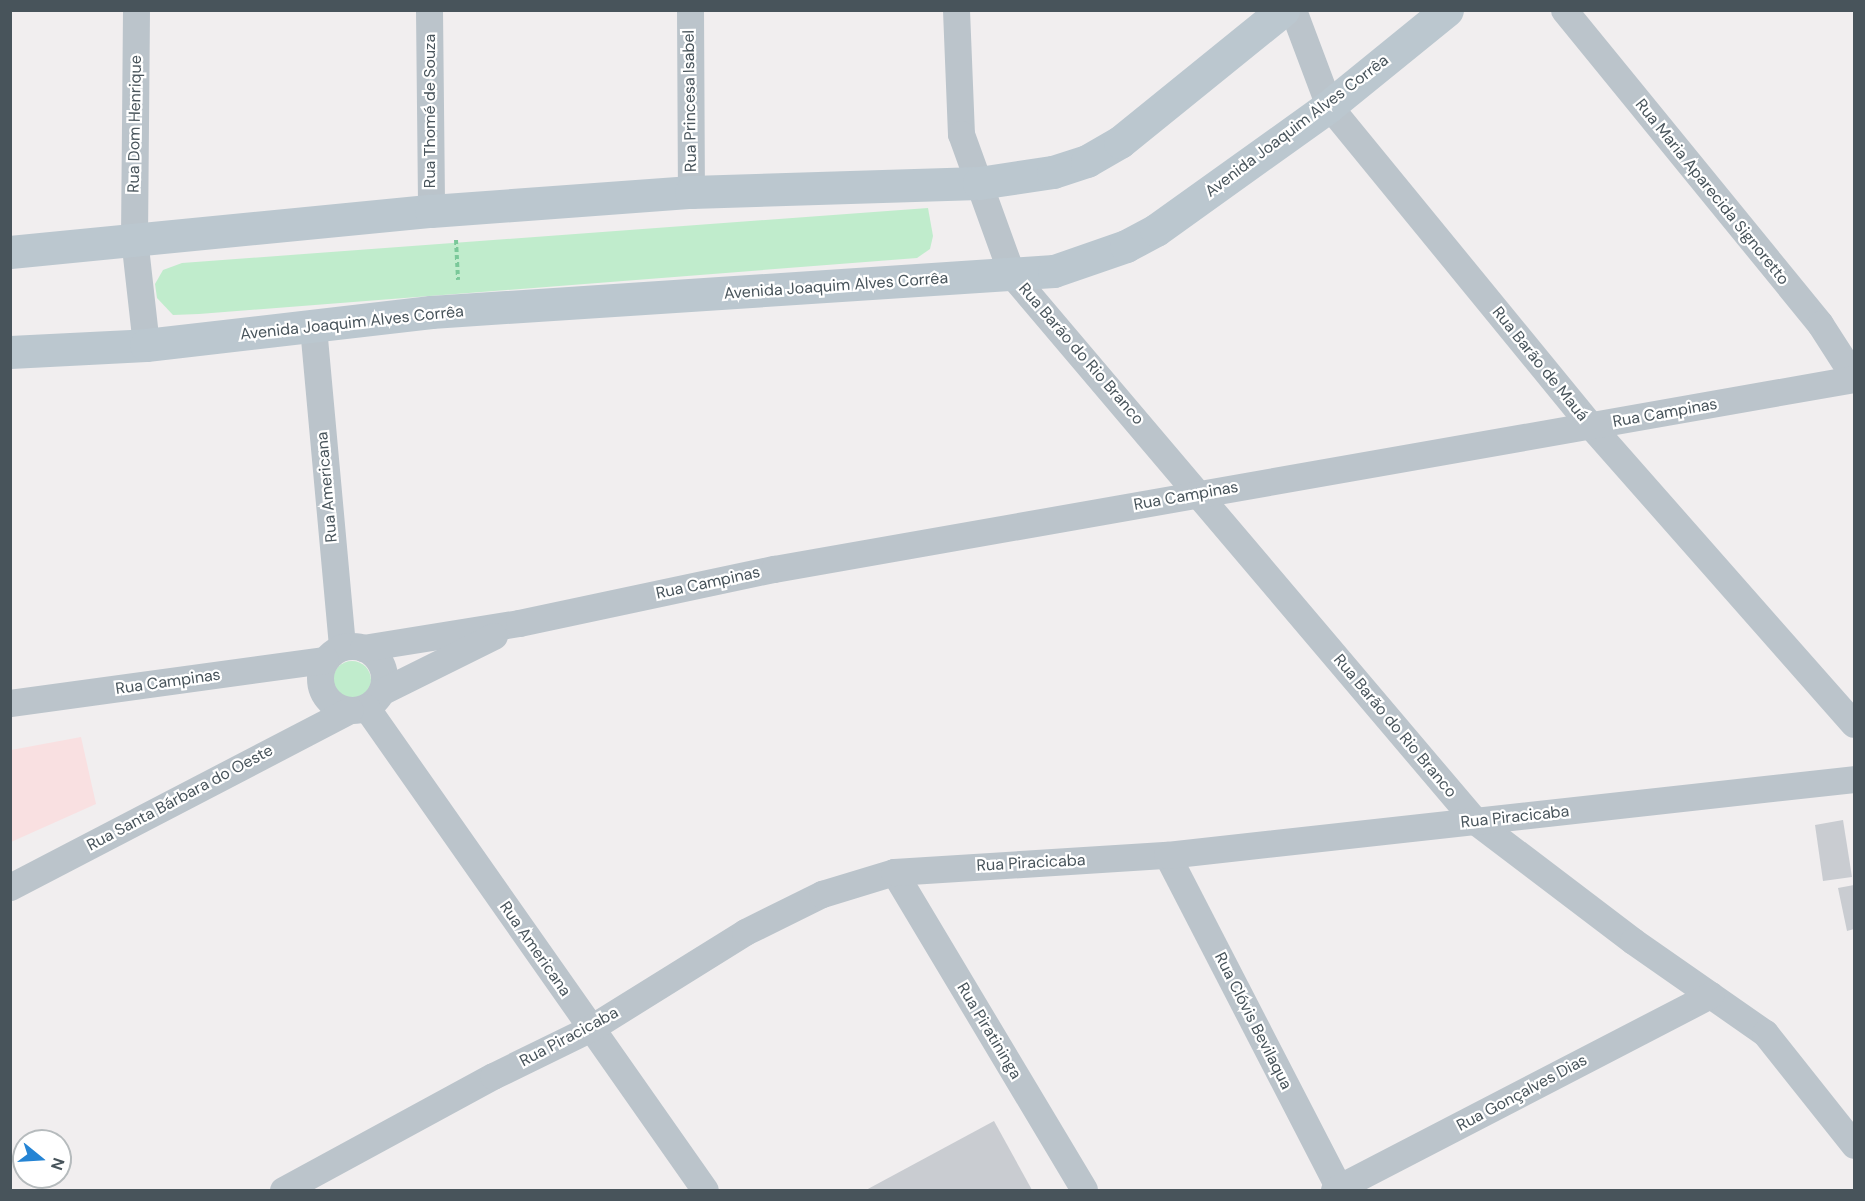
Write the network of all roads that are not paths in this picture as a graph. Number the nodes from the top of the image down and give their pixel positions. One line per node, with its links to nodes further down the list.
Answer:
1 (136, 10): 13 (street, Rua Dom Henrique)
2 (429, 10): 12 (street, Rua Thomé de Souza)
3 (690, 10): 11 (street, Rua Princesa Isabel)
4 (956, 10): 10 (street)
5 (1283, 10): 10 (main road)
6 (1293, 10): 9 (street, Rua Barão de Mauá)
7 (1447, 10): 9 (main road, Avenida Joaquim Alves Corrêa)
8 (1564, 10): 19 (street, Rua Maria Aparecida Signoretto)
9 (1329, 106): 15 (main road, Avenida Joaquim Alves Corrêa); 20 (street, Rua Barão de Mauá)
10 (979, 183): 11 (main road); 15 (street)
11 (691, 192): 12 (main road)
12 (442, 210): 13 (main road)
13 (134, 238): 14 (main road); 17 (street)
14 (10, 252)
15 (1012, 274): 16 (main road, Avenida Joaquim Alves Corrêa); 21 (street, Rua Barão do Rio Branco)
16 (313, 327): 17 (main road, Avenida Joaquim Alves Corrêa); 23 (street, Rua Americana)
17 (146, 345): 18 (main road, Avenida Joaquim Alves Corrêa)
18 (10, 352)
19 (1854, 378): 20 (street, Rua Campinas)
20 (1591, 426): 21 (street, Rua Campinas); 26 (street, Rua Barão de Mauá)
21 (1200, 493): 22 (street, Rua Campinas); 28 (street, Rua Barão do Rio Branco)
22 (519, 623): 23 (street, Rua Campinas); 25 (street, Rua Campinas)
23 (343, 652): 24 (street, Rua Campinas); 25 (street); 25 (street)
24 (10, 703)
25 (366, 703): 31 (street, Rua Santa Bárbara do Oeste); 33 (street, Rua Americana)
26 (1854, 724)
27 (1854, 779): 28 (street, Rua Piracicaba)
28 (1475, 821): 29 (street, Rua Piracicaba); 32 (street, Rua Barão do Rio Branco)
29 (1167, 855): 30 (street, Rua Piracicaba); 35 (street, Rua Clóvis Bevilaqua)
30 (894, 872): 33 (street, Rua Piracicaba); 38 (street, Rua Piratininga)
31 (10, 887)
32 (1710, 995): 34 (street, Rua Barão do Rio Branco); 35 (street, Rua Gonçalves Dias)
33 (591, 1028): 36 (street, Rua Piracicaba); 37 (street, Rua Americana)
34 (1854, 1145)
35 (1336, 1189)
36 (283, 1191)
37 (705, 1191)
38 (1084, 1191)

